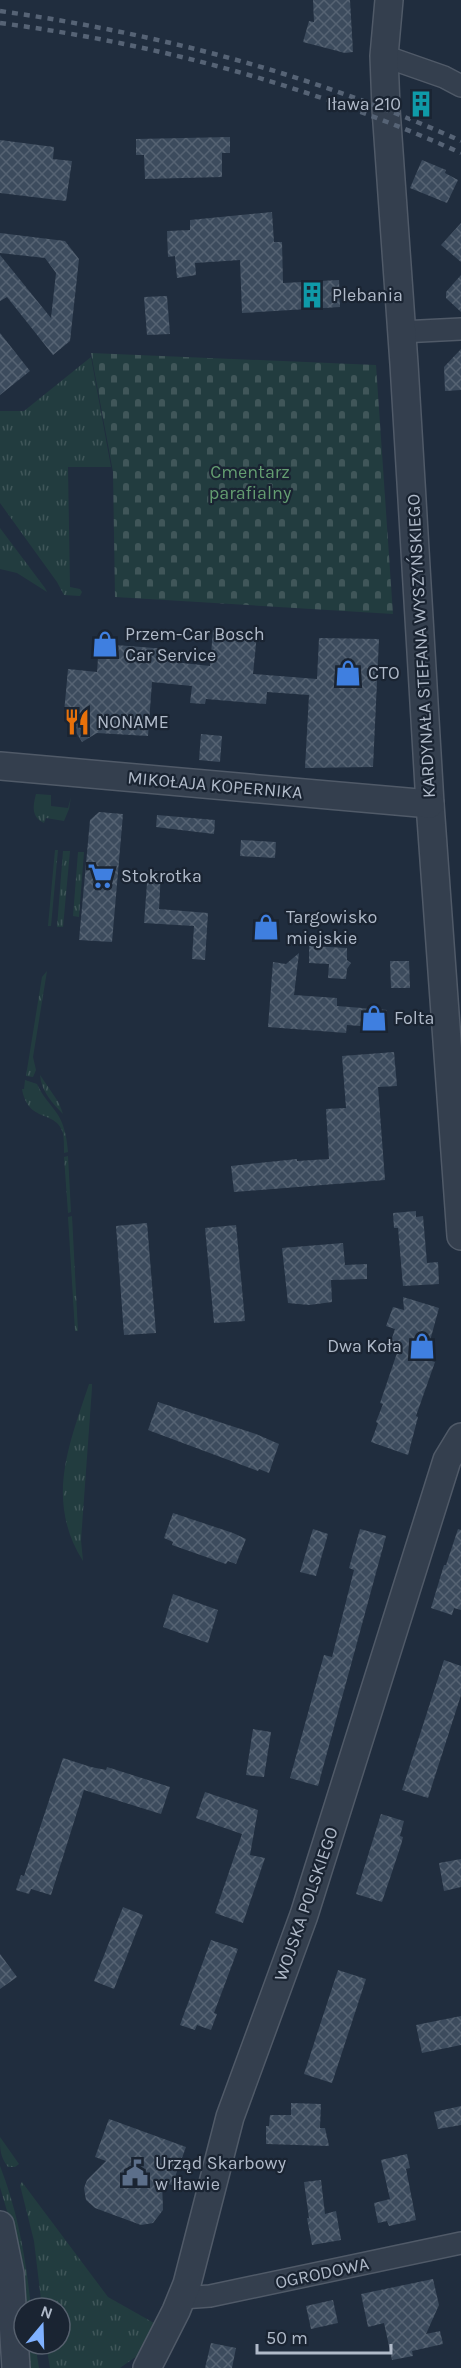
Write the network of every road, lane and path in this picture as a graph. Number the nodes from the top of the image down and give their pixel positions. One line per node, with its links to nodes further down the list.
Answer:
1 (389, 0): 2 (street, KARDYNAŁA STEFANA WYSZYŃSKIEGO)
2 (384, 56): 3 (street); 5 (street, KARDYNAŁA STEFANA WYSZYŃSKIEGO)
3 (461, 86)
4 (461, 329): 5 (street)
5 (401, 332): 7 (street, KARDYNAŁA STEFANA WYSZYŃSKIEGO)
6 (0, 765): 7 (street, MIKOŁAJA KOPERNIKA)
7 (430, 804): 8 (street, KARDYNAŁA STEFANA WYSZYŃSKIEGO)
8 (461, 1236)
9 (461, 1437): 12 (street, WOJSKA POLSKIEGO)
10 (0, 2225): 13 (street)
11 (461, 2243): 12 (street, OGRODOWA)
12 (182, 2298): 14 (street, WOJSKA POLSKIEGO)
13 (18, 2366)
14 (147, 2368)

